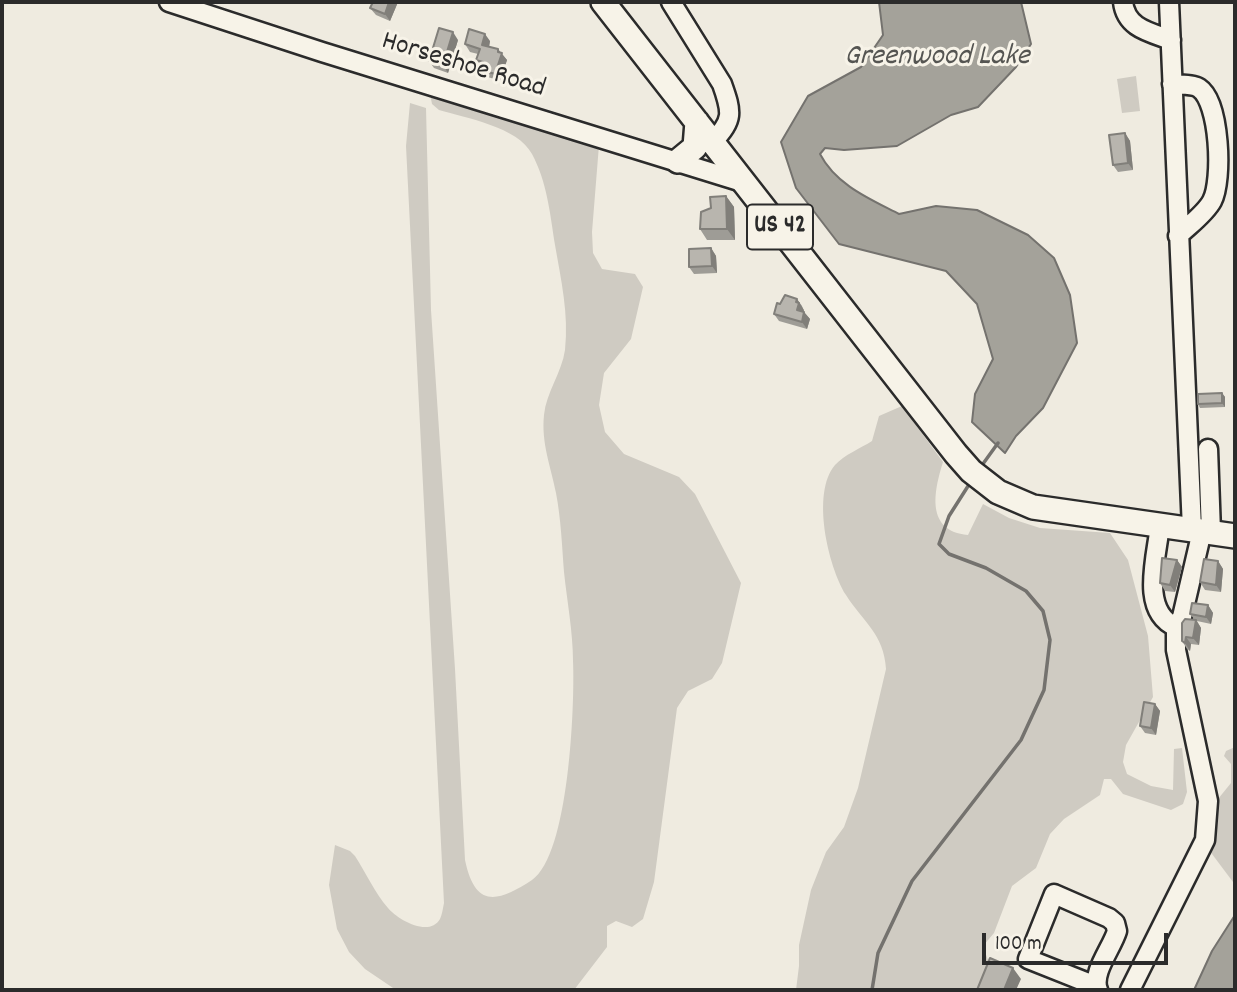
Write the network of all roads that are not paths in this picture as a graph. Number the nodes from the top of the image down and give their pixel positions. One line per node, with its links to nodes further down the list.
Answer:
1 (169, 2): 10 (street, Horseshoe Road)
2 (603, 2): 8 (main road, US 42)
3 (671, 2): 9 (street)
4 (1123, 2): 6 (street)
5 (1169, 2): 6 (street)
6 (1171, 40): 7 (street)
7 (1172, 84): 12 (street); 12 (street)
8 (697, 122): 9 (main road, US 42); 10 (main road)
9 (712, 142): 11 (main road, US 42)
10 (678, 161): 11 (street, Horseshoe Road)
11 (742, 182): 14 (main road, US 42)
12 (1178, 236): 15 (street)
13 (1208, 449): 15 (street)
14 (1160, 525): 15 (main road, US 42); 17 (street)
15 (1202, 531): 16 (main road, US 42); 17 (street)
16 (1235, 536)
17 (1176, 627): 19 (street)
18 (1097, 988): 18 (street)
19 (1130, 990)

